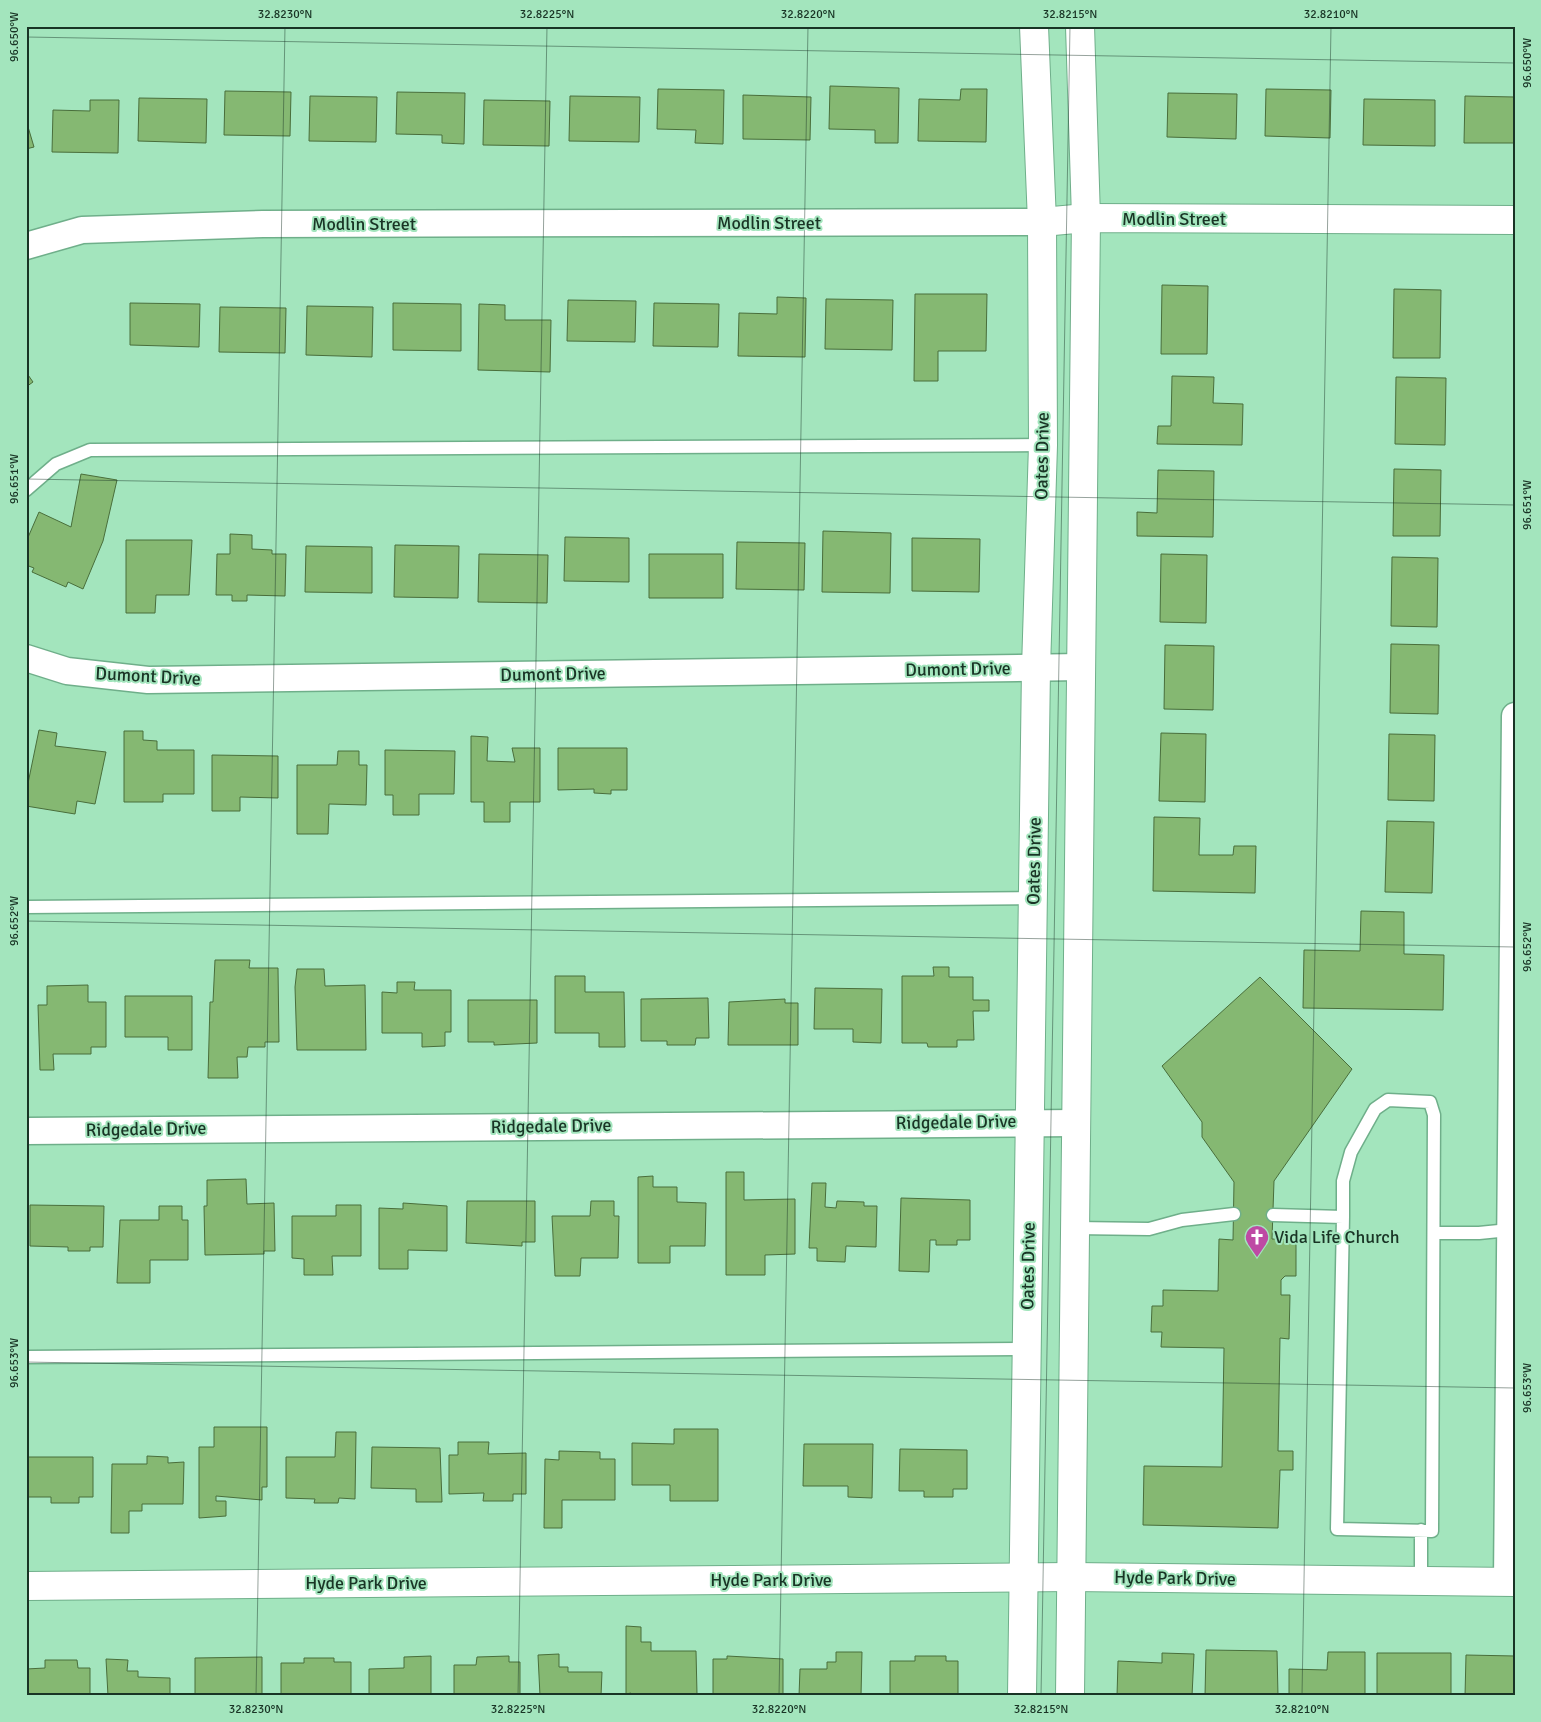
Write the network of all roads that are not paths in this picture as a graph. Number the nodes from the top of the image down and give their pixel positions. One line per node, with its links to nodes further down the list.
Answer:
1 (1034, 26): 5 (main road, Oates Drive)
2 (1080, 26): 3 (main road)
3 (1086, 218): 4 (main road, Modlin Street); 5 (main road, Modlin Street); 10 (main road)
4 (1515, 220)
5 (1042, 222): 6 (street, Modlin Street); 7 (main road, Oates Drive)
6 (26, 246)
7 (1043, 445): 8 (lane); 11 (main road, Oates Drive)
8 (26, 490)
9 (26, 658): 11 (street, Dumont Drive)
10 (1081, 667): 11 (street, Dumont Drive); 16 (main road)
11 (1036, 668): 13 (main road, Oates Drive)
12 (1515, 716): 22 (street)
13 (1033, 898): 14 (lane); 15 (main road, Oates Drive)
14 (26, 907)
15 (1030, 1122): 16 (street, Ridgedale Drive); 17 (street, Ridgedale Drive); 24 (main road, Oates Drive)
16 (1075, 1123): 21 (main road)
17 (26, 1130)
18 (1234, 1214): 21 (lane)
19 (1272, 1215): 20 (lane)
20 (1343, 1217): 23 (lane); 26 (lane)
21 (1075, 1228): 27 (main road)
22 (1509, 1230): 23 (lane); 30 (street)
23 (1434, 1233): 26 (lane)
24 (1027, 1350): 25 (lane); 28 (main road, Oates Drive)
25 (26, 1357)
26 (1421, 1530): 29 (lane)
27 (1072, 1577): 28 (main road, Hyde Park Drive); 29 (main road, Hyde Park Drive); 33 (main road)
28 (1024, 1578): 31 (main road, Hyde Park Drive); 32 (main road, Oates Drive)
29 (1421, 1581): 30 (main road, Hyde Park Drive)
30 (1511, 1582)
31 (26, 1586)
32 (1022, 1696)
33 (1070, 1696)

